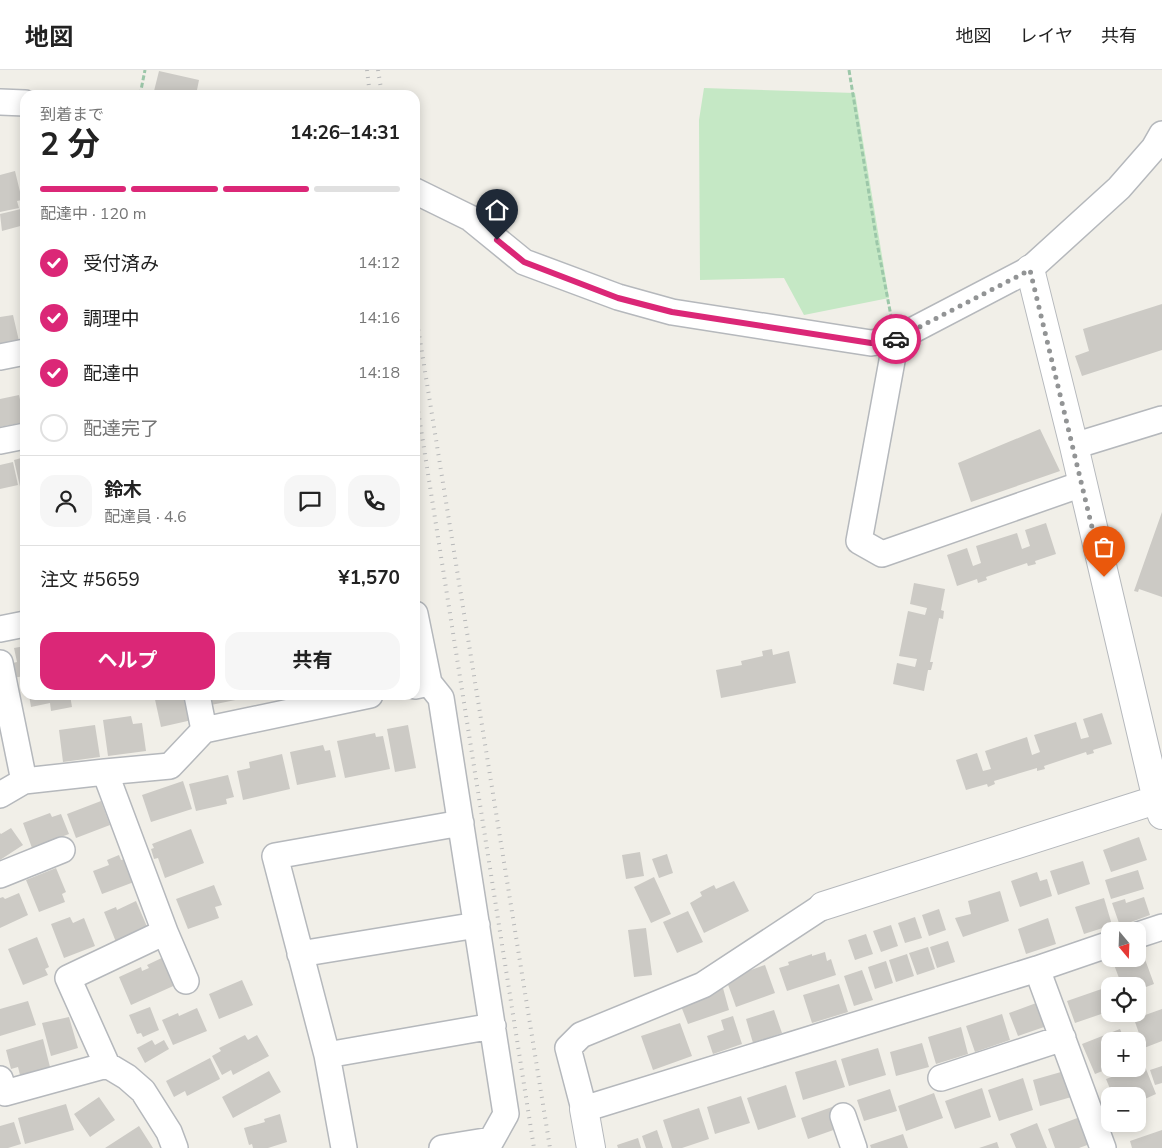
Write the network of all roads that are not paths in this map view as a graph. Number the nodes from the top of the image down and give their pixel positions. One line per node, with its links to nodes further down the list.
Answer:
1 (0, 102): 2 (street)
2 (20, 103)
3 (1162, 134): 5 (street)
4 (420, 193): 6 (street)
5 (1030, 270): 6 (street); 12 (street)
6 (896, 339): 13 (street)
7 (20, 353): 8 (street)
8 (0, 357)
9 (1162, 418): 12 (street)
10 (20, 437): 11 (street)
11 (0, 441)
12 (1074, 446): 13 (street)
13 (1082, 484): 25 (street)
14 (20, 625): 15 (street)
15 (0, 629)
16 (0, 663): 23 (street)
17 (420, 664): 18 (street)
18 (422, 684): 26 (street)
19 (198, 700): 21 (street)
20 (346, 700): 21 (street)
21 (204, 730): 22 (street)
22 (104, 772): 23 (street); 32 (street)
23 (24, 781): 24 (street)
24 (0, 795)
25 (1160, 805): 29 (street)
26 (460, 823): 30 (street); 35 (street)
27 (62, 850): 28 (street)
28 (0, 875)
29 (823, 906): 44 (street)
30 (477, 925): 35 (street); 38 (street)
31 (1162, 927): 33 (street)
32 (165, 932): 37 (street); 41 (street)
33 (1146, 932)
34 (1101, 947): 36 (street)
35 (300, 954): 40 (street)
36 (1037, 969): 39 (street); 44 (street)
37 (186, 981)
38 (493, 1026): 40 (street); 46 (street)
39 (1063, 1038): 42 (street); 52 (street)
40 (327, 1056): 48 (street)
41 (107, 1065): 43 (street); 47 (street)
42 (941, 1078)
43 (0, 1079)
44 (584, 1109): 50 (street)
45 (843, 1116): 51 (street)
46 (489, 1144): 49 (street)
47 (175, 1148)
48 (344, 1148)
49 (442, 1148)
50 (591, 1148)
51 (854, 1148)
52 (1103, 1148)

